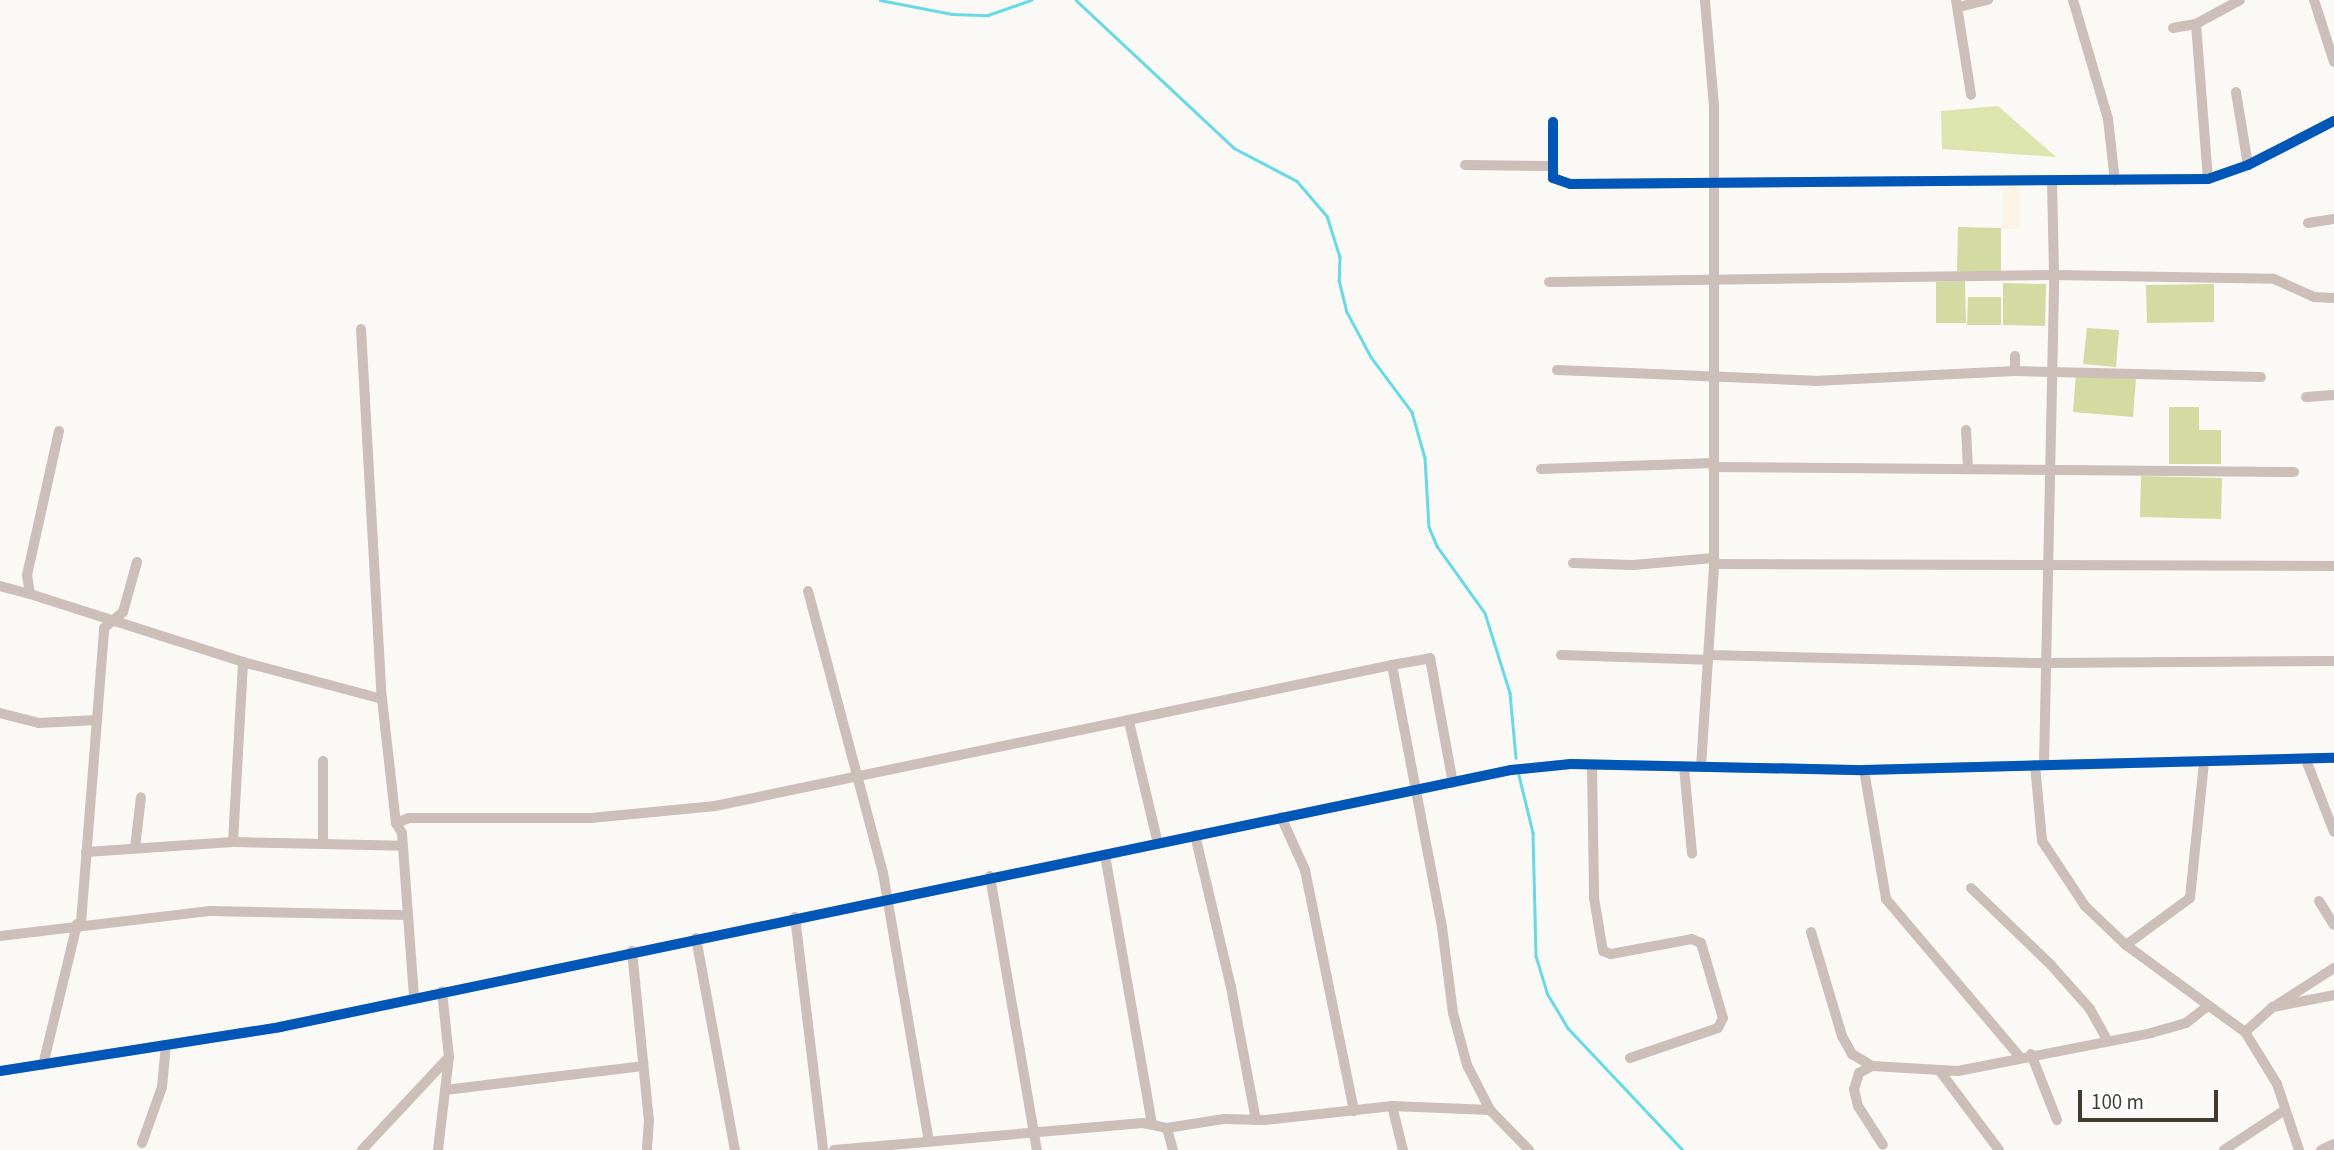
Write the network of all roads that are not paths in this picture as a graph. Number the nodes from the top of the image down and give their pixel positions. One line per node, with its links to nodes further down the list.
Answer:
1 (1705, 0): 20 (street)
2 (1988, 0): 6 (street)
3 (2073, 0): 19 (street)
4 (2240, 0): 7 (street)
5 (2314, 0): 9 (street)
6 (1958, 4): 11 (street)
7 (2196, 24): 8 (street); 17 (street)
8 (2173, 28)
9 (2334, 62)
10 (2236, 92): 15 (street)
11 (1971, 95)
12 (2334, 121): 15 (street)
13 (1553, 122): 16 (street)
14 (1465, 165): 16 (street)
15 (2248, 165): 17 (street)
16 (1553, 166): 20 (street)
17 (2208, 179): 19 (street)
18 (2052, 180): 19 (street); 20 (street); 23 (street)
19 (2115, 181)
20 (1714, 183): 24 (street)
21 (2334, 219): 22 (street)
22 (2308, 223)
23 (2054, 275): 24 (street); 26 (street); 31 (street)
24 (1714, 281): 25 (street); 32 (street)
25 (1549, 282)
26 (2334, 298)
27 (361, 329): 58 (street)
28 (2015, 356): 30 (street)
29 (1557, 370): 32 (street)
30 (2015, 371): 31 (street); 32 (street)
31 (2052, 372): 33 (street); 41 (street)
32 (1714, 374): 38 (street)
33 (2261, 377)
34 (2334, 395): 35 (street)
35 (2306, 397)
36 (1966, 430): 39 (street)
37 (59, 431): 50 (street)
38 (1713, 465): 39 (street); 40 (street); 43 (street)
39 (1968, 468): 41 (street)
40 (1541, 469)
41 (2048, 470): 42 (street); 46 (street)
42 (2294, 472)
43 (1714, 561): 45 (street); 46 (street); 53 (street)
44 (137, 562): 51 (street)
45 (1573, 564)
46 (2048, 565): 47 (street); 56 (street)
47 (2334, 566)
48 (0, 586): 50 (street)
49 (808, 591): 71 (street)
50 (30, 594): 51 (street)
51 (112, 620): 55 (street); 60 (street)
52 (1561, 655): 53 (street)
53 (1708, 657): 56 (street); 69 (street)
54 (2334, 661): 56 (street)
55 (243, 662): 58 (street); 79 (street)
56 (2046, 663): 67 (street)
57 (1392, 666): 61 (street); 72 (street); 73 (street)
58 (382, 699): 76 (street)
59 (0, 713): 60 (street)
60 (97, 720): 84 (street)
61 (1129, 722): 71 (street); 81 (street)
62 (2334, 758): 63 (street)
63 (2306, 760): 65 (street); 77 (street)
64 (323, 761): 80 (street)
65 (2204, 763): 67 (street); 98 (street)
66 (1592, 765): 68 (street); 72 (street); 112 (street)
67 (2040, 765): 70 (street); 98 (street)
68 (1684, 766): 69 (street); 85 (street)
69 (1701, 767): 70 (street)
70 (1864, 770): 110 (street)
71 (861, 778): 76 (street); 89 (street)
72 (1453, 783): 73 (street)
73 (1415, 791): 75 (street); 120 (street)
74 (141, 797): 83 (street)
75 (1281, 817): 78 (street); 122 (street)
76 (396, 823): 82 (street)
77 (2334, 832)
78 (1195, 835): 81 (street); 124 (street)
79 (233, 842): 80 (street); 83 (street)
80 (323, 844): 82 (street)
81 (1158, 844): 86 (street)
82 (403, 846): 91 (street)
83 (135, 848): 84 (street)
84 (86, 852): 93 (street)
85 (1692, 854)
86 (1105, 855): 87 (street); 125 (street)
87 (990, 876): 89 (street); 127 (street)
88 (1971, 888): 107 (street)
89 (888, 898): 92 (street); 128 (street)
90 (2319, 901): 94 (street)
91 (408, 915): 93 (street); 103 (street)
92 (795, 917): 97 (street); 137 (street)
93 (79, 924): 96 (street); 113 (street)
94 (2334, 925)
95 (1811, 932): 115 (street)
96 (0, 936)
97 (696, 938): 99 (street); 136 (street)
98 (2126, 945): 104 (street)
99 (632, 951): 101 (street); 114 (street)
100 (2334, 968): 105 (street)
101 (442, 991): 103 (street); 111 (street)
102 (2334, 995): 105 (street)
103 (414, 997): 108 (street)
104 (2208, 1006): 106 (street); 107 (street)
105 (2273, 1007): 106 (street)
106 (2245, 1032): 121 (street)
107 (2108, 1041): 109 (street)
108 (166, 1045): 113 (street); 129 (street)
109 (2031, 1054): 110 (street); 123 (street)
110 (2019, 1056): 116 (street)
111 (449, 1057): 118 (street); 133 (street)
112 (1630, 1058)
113 (43, 1065): 117 (street)
114 (643, 1066): 118 (street); 135 (street)
115 (1872, 1066): 116 (street); 131 (street)
116 (1939, 1070): 143 (street)
117 (0, 1071)
118 (445, 1090): 134 (street)
119 (1392, 1106): 120 (street); 122 (street); 141 (street)
120 (1490, 1110): 142 (street)
121 (2286, 1110): 144 (street); 145 (street)
122 (1354, 1111): 124 (street)
123 (2057, 1119)
124 (1256, 1120): 126 (street)
125 (1152, 1124): 126 (street); 127 (street)
126 (1167, 1128): 140 (street)
127 (1033, 1132): 128 (street); 139 (street)
128 (929, 1141): 132 (street)
129 (142, 1143)
130 (2334, 1143): 146 (street)
131 (1883, 1145)
132 (895, 1147): 138 (street)
133 (362, 1150)
134 (438, 1150)
135 (646, 1150)
136 (736, 1150)
137 (823, 1150)
138 (834, 1150)
139 (1037, 1150)
140 (1173, 1150)
141 (1403, 1150)
142 (1529, 1150)
143 (1999, 1150)
144 (2224, 1150)
145 (2299, 1150)
146 (2321, 1150)

